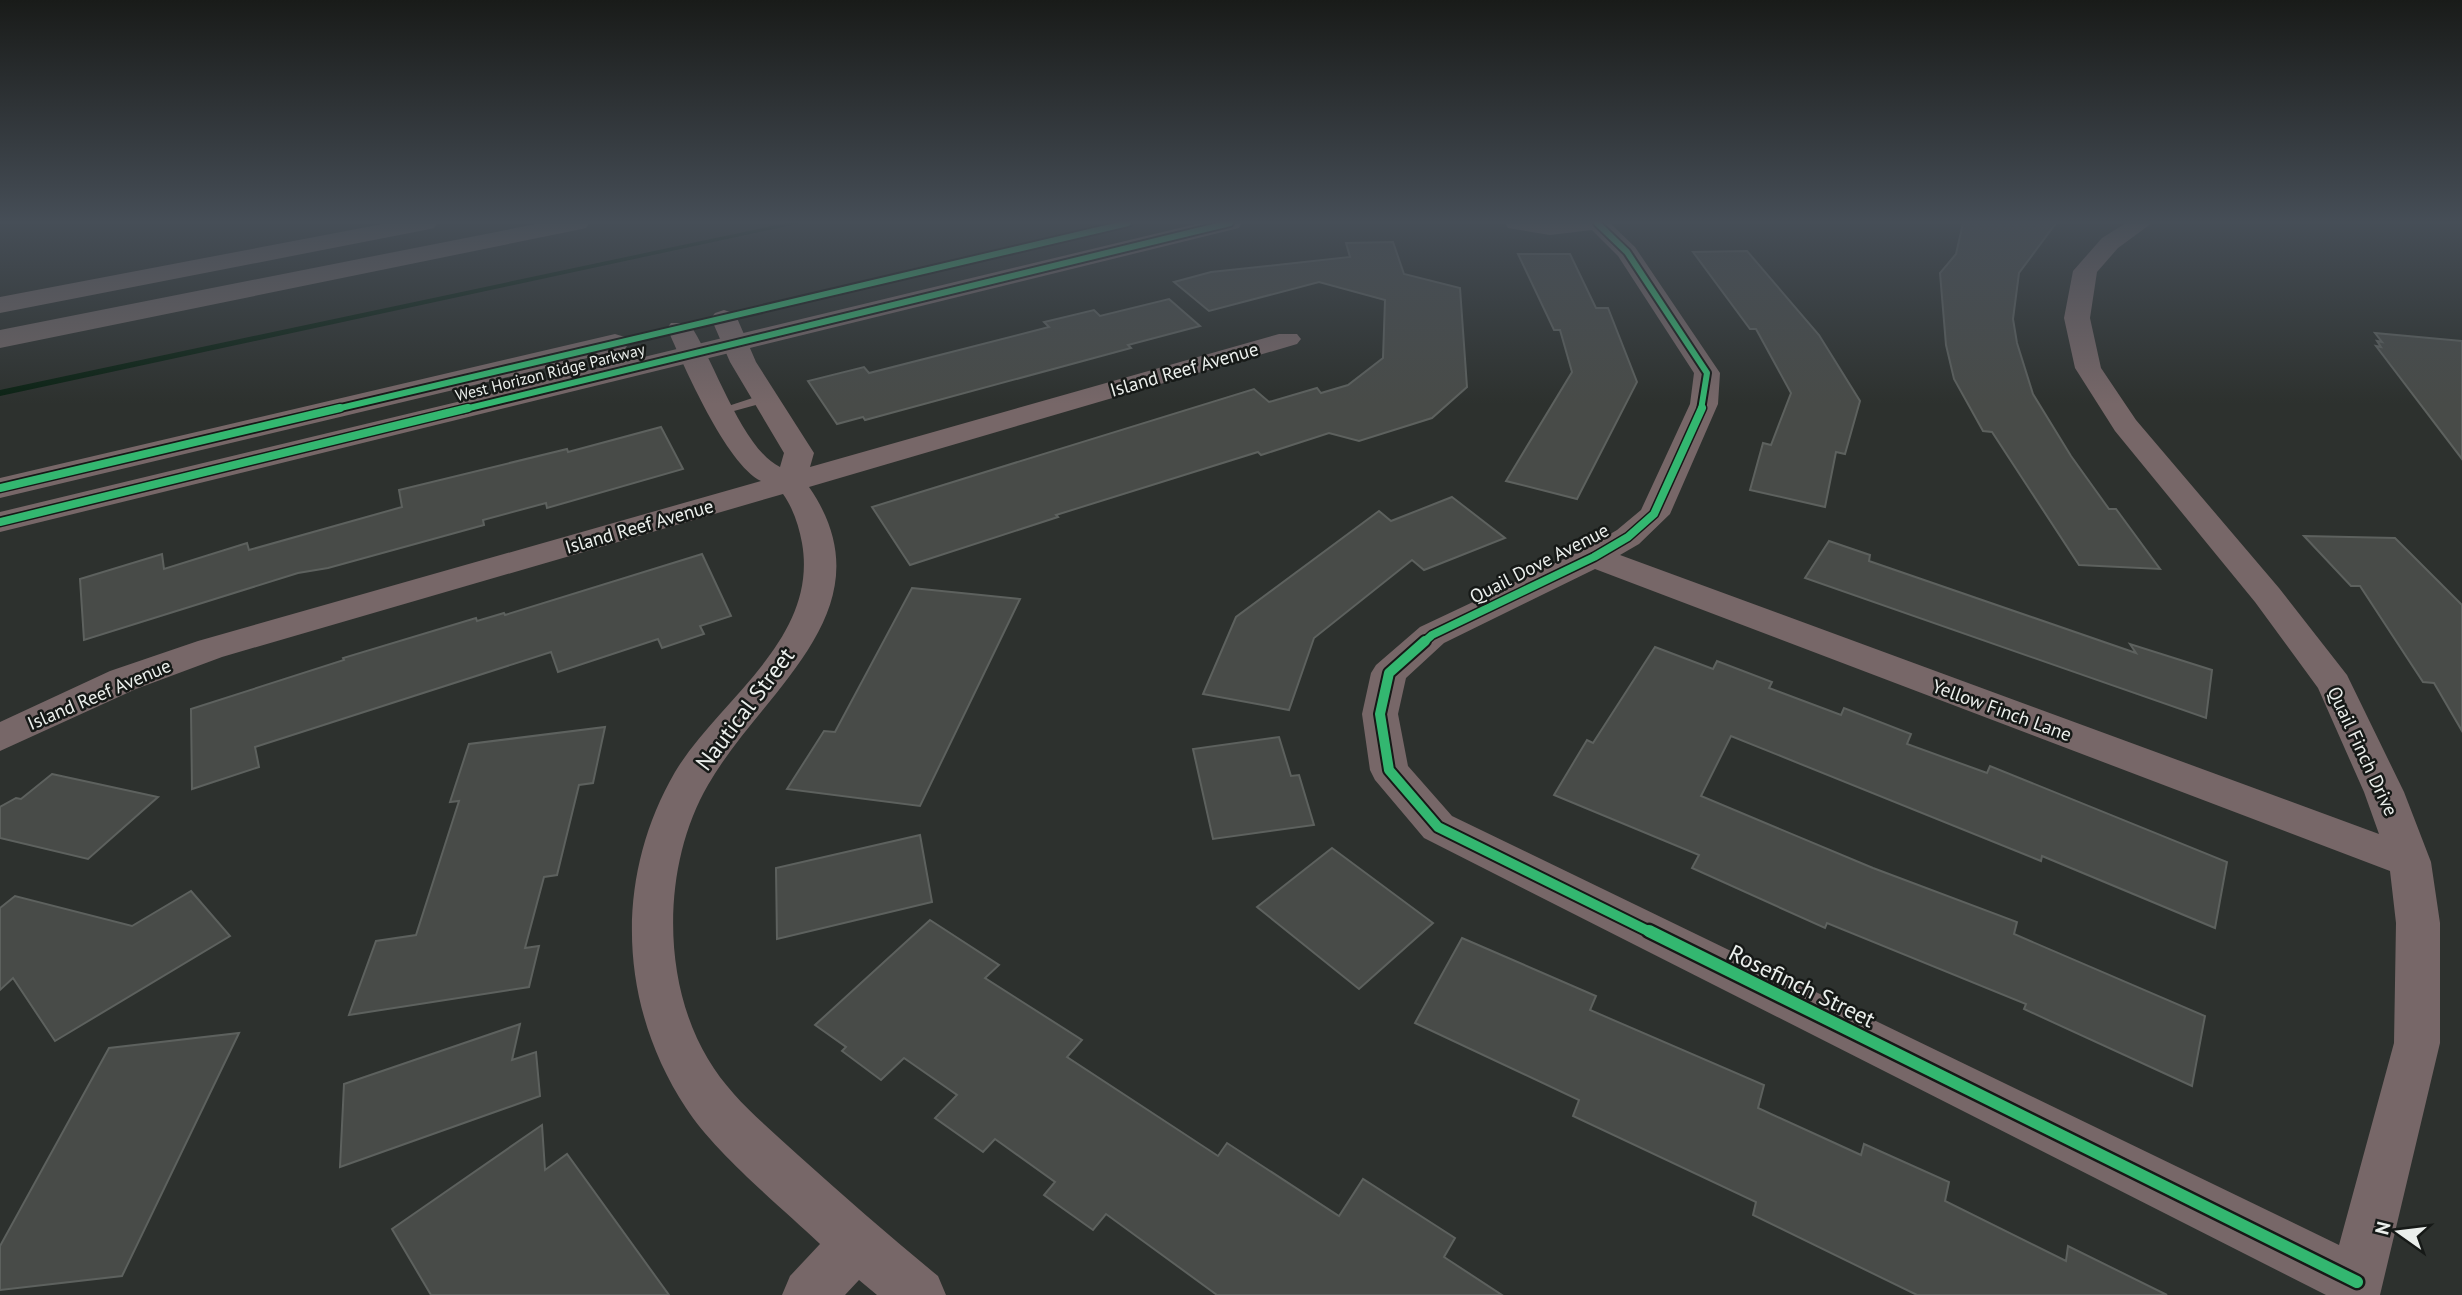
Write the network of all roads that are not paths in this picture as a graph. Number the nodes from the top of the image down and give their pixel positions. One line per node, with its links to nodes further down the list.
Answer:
1 (112, 283): 7 (highway)
2 (276, 283): 9 (highway)
3 (901, 283): 8 (main road, West Horizon Ridge Parkway)
4 (944, 283): 8 (main road, West Horizon Ridge Parkway)
5 (1648, 283): 17 (street, Quail Dove Avenue)
6 (2083, 283): 20 (street, Quail Finch Drive)
7 (0, 305)
8 (729, 329): 11 (main road, West Horizon Ridge Parkway); 12 (street)
9 (0, 339)
10 (1288, 339): 14 (street, Island Reef Avenue)
11 (685, 340): 13 (street); 15 (main road, West Horizon Ridge Parkway); 16 (main road, West Horizon Ridge Parkway)
12 (765, 398): 13 (lane); 14 (street)
13 (723, 410): 14 (street)
14 (791, 483): 19 (street, Island Reef Avenue); 21 (street, Nautical Street)
15 (0, 488)
16 (0, 522)
17 (1594, 557): 18 (street, Quail Dove Avenue); 20 (street, Yellow Finch Lane)
18 (1432, 635): 22 (street, Rosefinch Street)
19 (0, 738)
20 (2410, 862): 22 (street, Quail Finch Drive)
21 (856, 1244): 23 (street); 24 (street, Nautical Street)
22 (2355, 1288)
23 (809, 1295)
24 (919, 1295)

